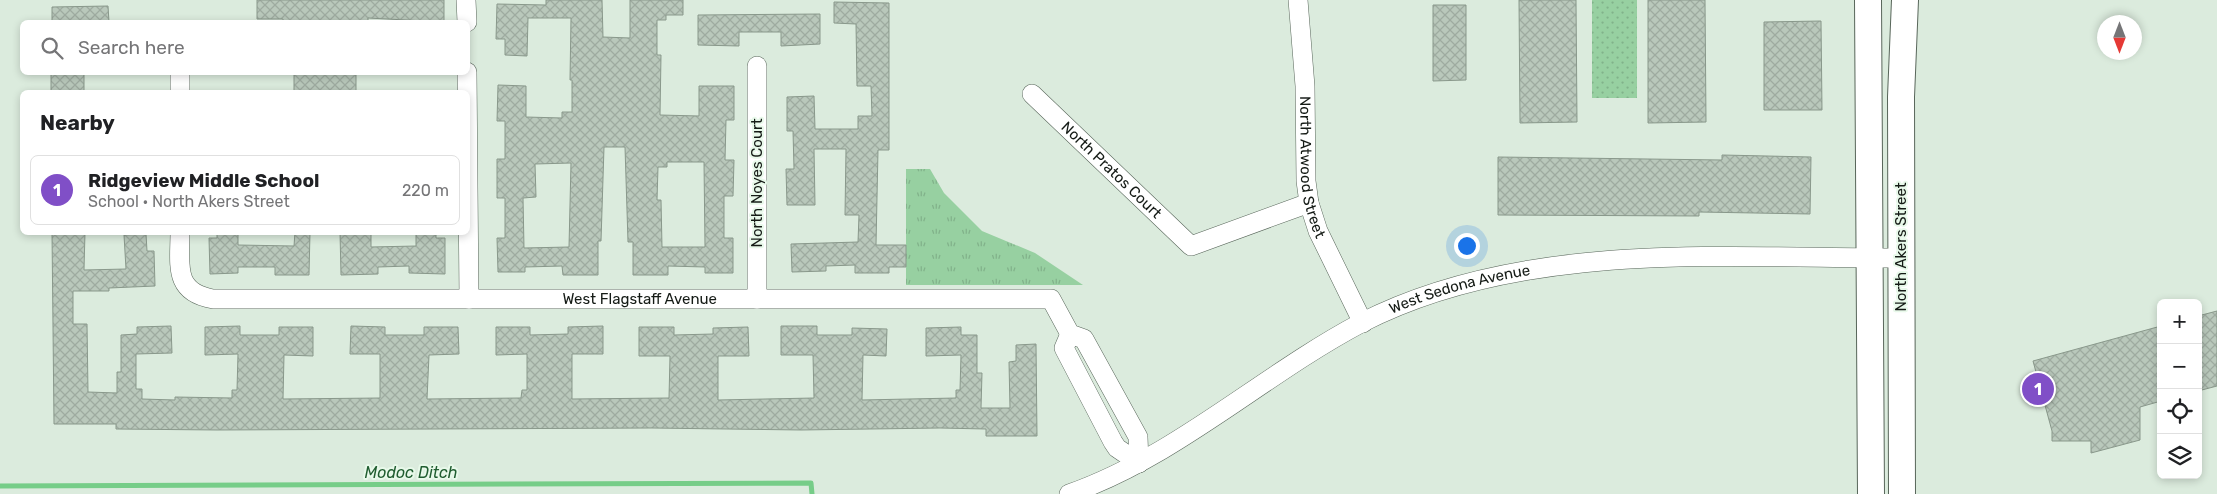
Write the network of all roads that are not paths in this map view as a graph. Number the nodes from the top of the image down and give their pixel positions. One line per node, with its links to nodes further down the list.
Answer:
1 (466, 0): 5 (street)
2 (1298, 0): 12 (street, North Atwood Street)
3 (1868, 0): 15 (main road, North Akers Street)
4 (1905, 0): 16 (main road, North Akers Street)
5 (466, 20)
6 (757, 66): 18 (street, North Noyes Court)
7 (180, 75): 9 (street)
8 (467, 75): 10 (street)
9 (180, 90)
10 (467, 90)
11 (1032, 94): 12 (street, North Pratos Court)
12 (1309, 202): 19 (street, North Atwood Street)
13 (180, 235): 17 (street, West Flagstaff Avenue)
14 (468, 235): 17 (street)
15 (1870, 258): 16 (street, West Sedona Avenue); 19 (street, West Sedona Avenue); 22 (main road, North Akers Street)
16 (1901, 258): 23 (main road, North Akers Street)
17 (469, 299): 18 (street, West Flagstaff Avenue)
18 (757, 299): 20 (street, West Flagstaff Avenue)
19 (1363, 322): 20 (street, West Sedona Avenue)
20 (1139, 463): 21 (street, West Sedona Avenue)
21 (1069, 494)
22 (1871, 494)
23 (1902, 494)

